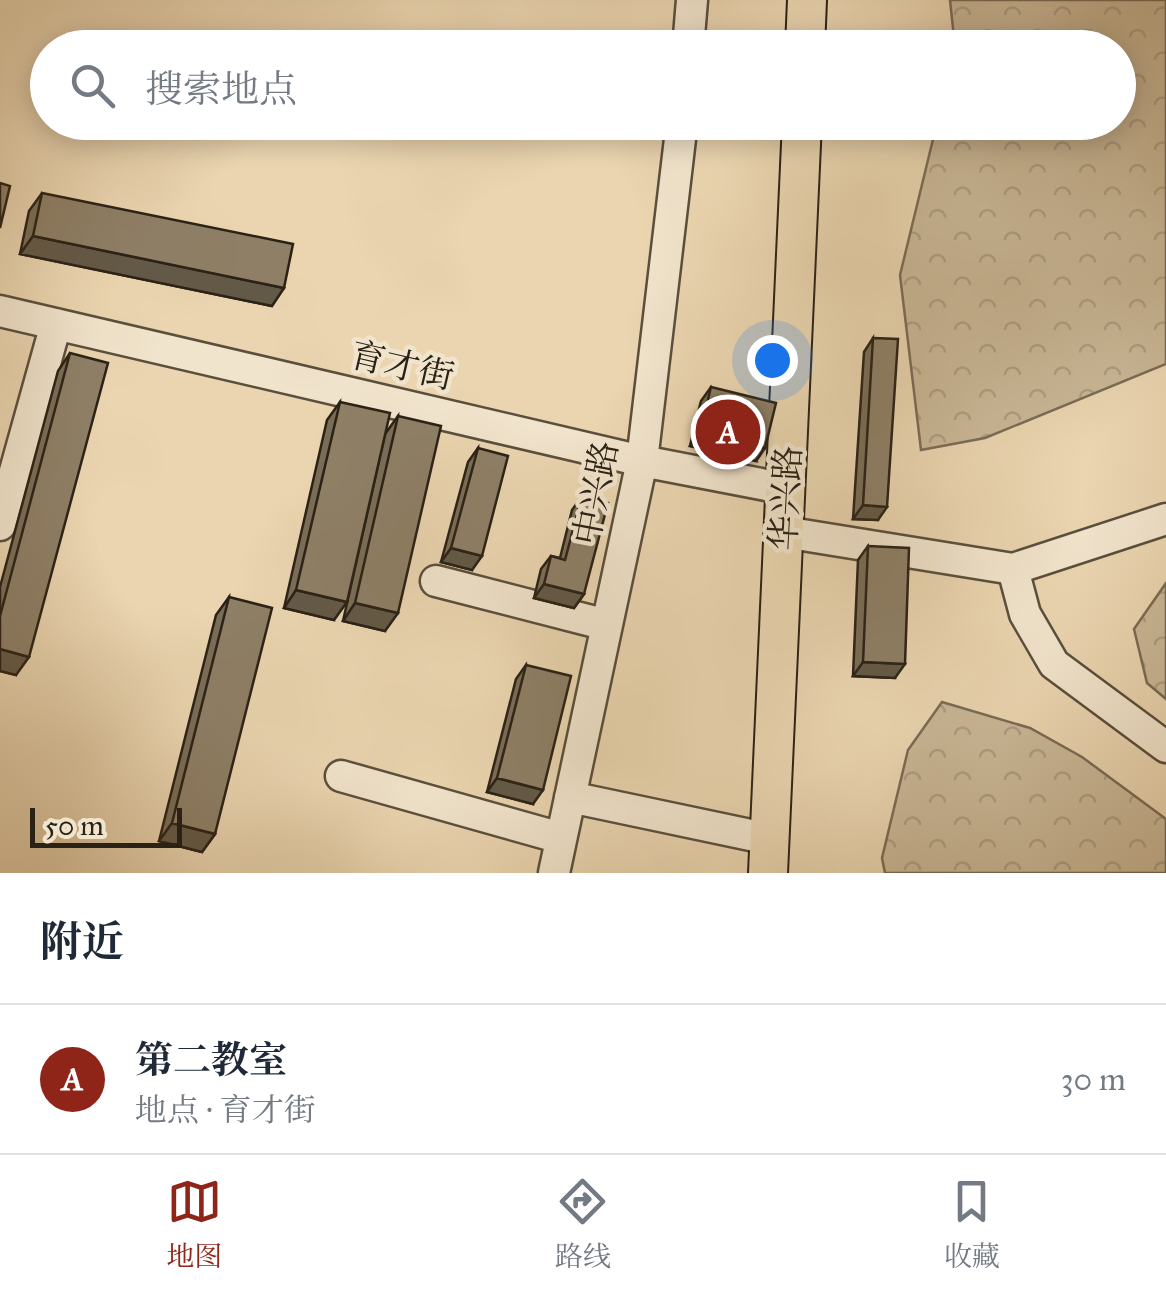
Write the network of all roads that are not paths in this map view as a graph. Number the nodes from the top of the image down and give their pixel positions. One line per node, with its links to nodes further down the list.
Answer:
1 (692, 0): 3 (street)
2 (807, 0): 4 (main road)
3 (690, 30)
4 (806, 30)
5 (680, 140): 9 (street, 中兴路)
6 (801, 140): 10 (main road, 华兴路)
7 (0, 311): 8 (street, 育才街)
8 (56, 324): 9 (street, 育才街); 12 (street)
9 (642, 461): 10 (street, 育才街); 16 (street, 中兴路)
10 (788, 489): 13 (main road, 华兴路)
11 (1166, 520): 14 (street)
12 (0, 525)
13 (784, 532): 14 (street); 21 (main road, 华兴路)
14 (1013, 569): 17 (street)
15 (436, 581): 16 (street)
16 (607, 624): 19 (street, 中兴路)
17 (1166, 747)
18 (341, 776): 20 (street)
19 (570, 797): 20 (street, 中兴路); 21 (street)
20 (561, 838): 22 (street, 中兴路)
21 (769, 856)
22 (554, 873)

